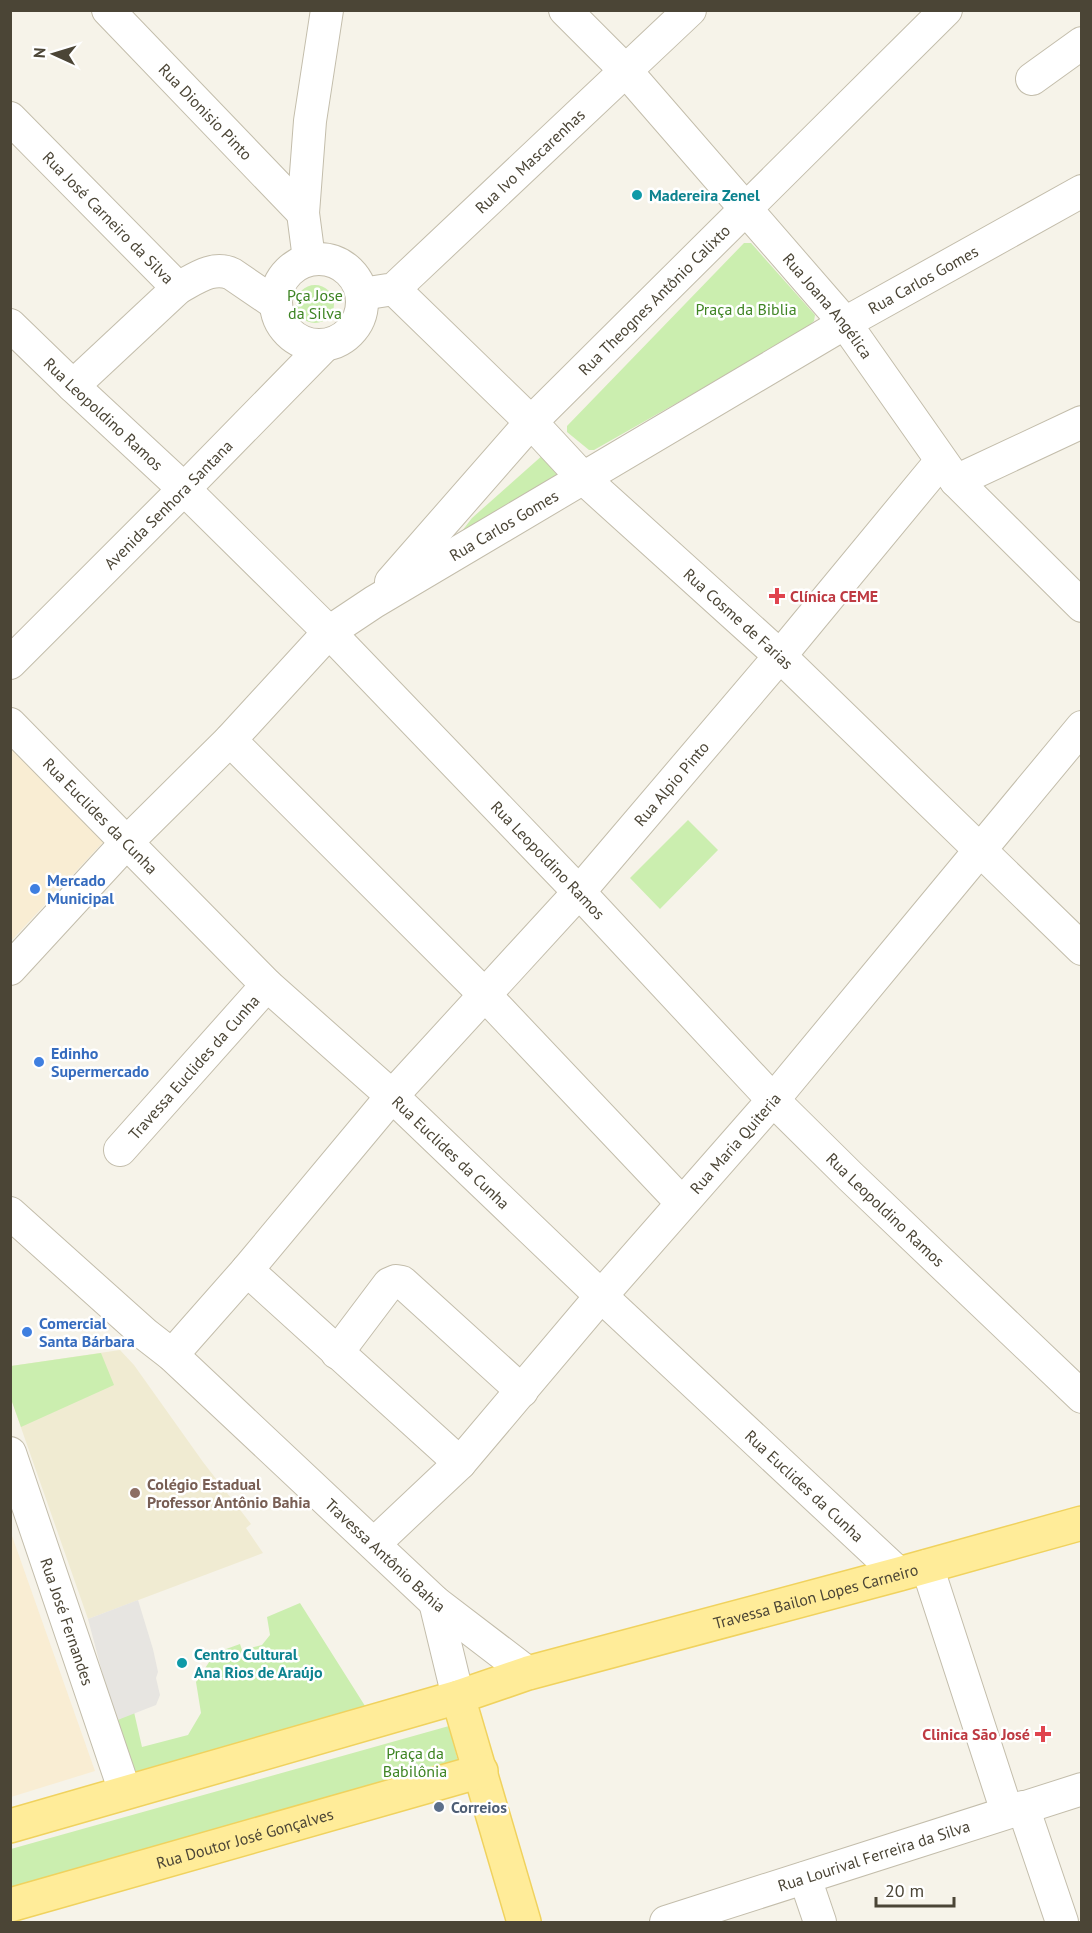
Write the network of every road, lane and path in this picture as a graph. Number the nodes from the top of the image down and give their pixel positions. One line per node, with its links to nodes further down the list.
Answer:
1 (108, 10): 12 (street, Rua Dionisio Pinto)
2 (327, 10): 12 (street)
3 (565, 10): 7 (street, Rua Joana Angélica)
4 (690, 10): 7 (street, Rua Ivo Mascarenhas)
5 (946, 10): 11 (street, Rua Theognes Antônio Calixto)
6 (1082, 43): 8 (street)
7 (626, 71): 11 (street, Rua Joana Angélica); 15 (street, Rua Ivo Mascarenhas)
8 (1032, 79)
9 (10, 118): 14 (street, Rua José Carneiro da Silva)
10 (1082, 191): 18 (street, Rua Carlos Gomes)
11 (747, 209): 18 (street, Rua Joana Angélica); 22 (street, Rua Theognes Antônio Calixto)
12 (303, 213): 13 (street)
13 (309, 259): 16 (street); 17 (street)
14 (178, 288): 17 (street, Rua José Carneiro da Silva); 21 (street)
15 (394, 289): 16 (street); 22 (street, Rua Cosme de Farias)
16 (362, 294): 20 (street, Avenida Senhora Santana)
17 (276, 303): 20 (street)
18 (845, 323): 24 (street, Rua Joana Angélica); 25 (street, Rua Carlos Gomes)
19 (10, 325): 21 (street, Rua Leopoldino Ramos)
20 (325, 345): 26 (street, Avenida Senhora Santana)
21 (73, 386): 26 (street, Rua Leopoldino Ramos)
22 (531, 422): 25 (street, Rua Cosme de Farias); 27 (street, Rua Theognes Antônio Calixto)
23 (1082, 422): 24 (street)
24 (948, 471): 28 (street, Rua Joana Angélica); 30 (street, Rua Alpio Pinto)
25 (583, 478): 27 (street, Rua Carlos Gomes); 30 (street, Rua Cosme de Farias)
26 (184, 489): 29 (street, Rua Leopoldino Ramos); 31 (street, Avenida Senhora Santana)
27 (374, 602): 29 (street, Rua Carlos Gomes)
28 (1082, 606)
29 (328, 632): 34 (street, Rua Carlos Gomes); 37 (street, Rua Leopoldino Ramos)
30 (780, 656): 36 (street, Rua Cosme de Farias); 37 (street, Rua Alpio Pinto)
31 (10, 663)
32 (10, 724): 35 (street, Rua Euclides da Cunha)
33 (1082, 727): 36 (street, Rua Maria Quiteria)
34 (230, 740): 35 (street, Rua Carlos Gomes); 41 (street)
35 (127, 842): 39 (street, Rua Carlos Gomes); 40 (street, Rua Euclides da Cunha)
36 (980, 851): 38 (street, Rua Cosme de Farias); 43 (street, Rua Maria Quiteria)
37 (579, 892): 41 (street, Rua Alpio Pinto); 43 (street, Rua Leopoldino Ramos)
38 (1082, 949)
39 (10, 969)
40 (267, 985): 42 (street, Rua Euclides da Cunha); 44 (street, Travessa Euclides da Cunha)
41 (485, 996): 42 (street, Rua Alpio Pinto); 45 (street)
42 (392, 1096): 47 (street); 48 (street, Rua Euclides da Cunha)
43 (773, 1100): 45 (street, Rua Maria Quiteria); 52 (street, Rua Leopoldino Ramos)
44 (120, 1150)
45 (682, 1203): 48 (street, Rua Maria Quiteria)
46 (16, 1229): 50 (street, Travessa Antônio Bahia)
47 (247, 1270): 49 (street); 50 (street)
48 (601, 1296): 51 (street, Rua Maria Quiteria); 57 (street, Rua Euclides da Cunha)
49 (337, 1353): 51 (street); 53 (street)
50 (172, 1355): 56 (street, Travessa Antônio Bahia)
51 (522, 1391): 53 (street, Rua Maria Quiteria)
52 (1082, 1398)
53 (460, 1463): 56 (street, Rua Maria Quiteria)
54 (12, 1466): 63 (street, Rua José Fernandes)
55 (1082, 1523): 57 (main road)
56 (374, 1544): 58 (street, Travessa Antônio Bahia)
57 (913, 1570): 59 (main road, Travessa Bailon Lopes Carneiro); 64 (street, Travessa Bailon Lopes Carneiro)
58 (435, 1602): 59 (street, Travessa Antônio Bahia); 60 (street)
59 (528, 1673): 60 (main road, Travessa Bailon Lopes Carneiro)
60 (458, 1697): 61 (main road); 63 (main road)
61 (481, 1771): 67 (main road, Rua Doutor José Gonçalves); 68 (main road)
62 (1082, 1790): 64 (street, Rua Lourival Ferreira da Silva)
63 (124, 1792): 65 (main road)
64 (1015, 1810): 66 (street, Rua Lourival Ferreira da Silva); 71 (street, Travessa Bailon Lopes Carneiro)
65 (10, 1826)
66 (805, 1878): 69 (street, Rua Lourival Ferreira da Silva); 70 (street)
67 (10, 1905)
68 (524, 1923)
69 (666, 1923)
70 (820, 1923)
71 (1062, 1923)

